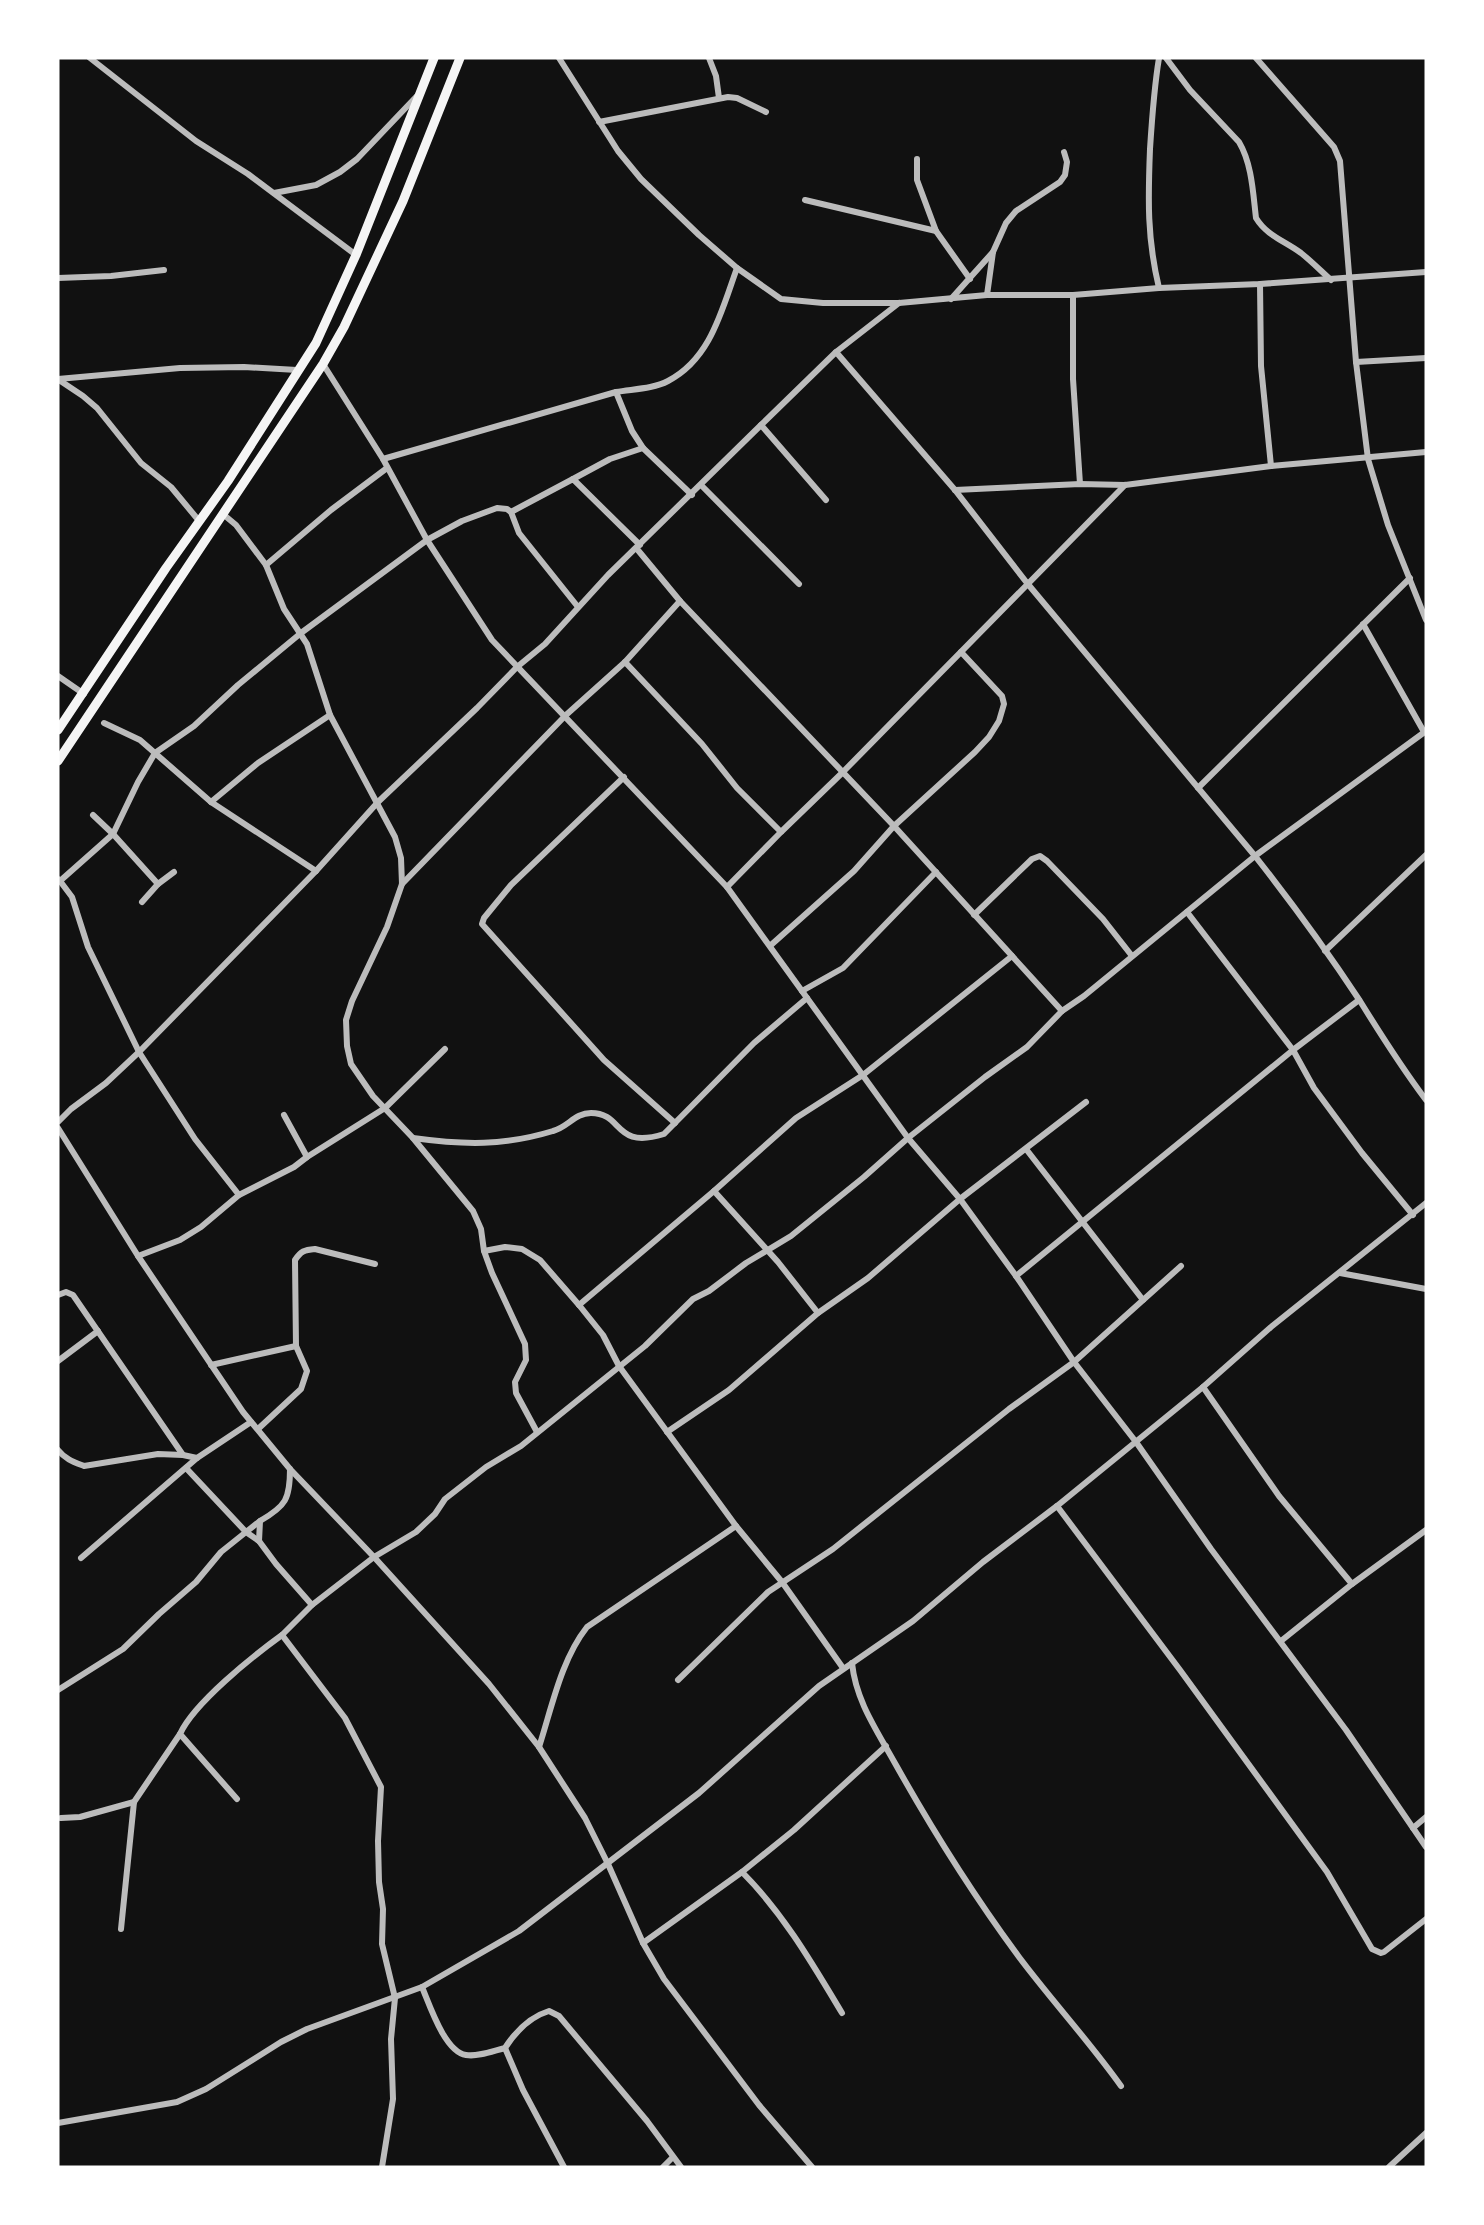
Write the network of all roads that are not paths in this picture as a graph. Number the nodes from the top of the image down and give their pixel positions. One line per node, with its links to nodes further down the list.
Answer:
1 (90, 58): 15 (street)
2 (434, 58): 9 (main road)
3 (460, 58): 36 (main road)
4 (559, 58): 12 (street)
5 (709, 58): 10 (street)
6 (1159, 58): 28 (street)
7 (1166, 58): 26 (street)
8 (1256, 58): 24 (street)
9 (424, 87): 15 (street); 19 (main road)
10 (719, 98): 11 (street); 12 (street)
11 (766, 112)
12 (599, 122): 20 (street)
13 (1064, 152): 18 (street)
14 (917, 159): 17 (street)
15 (274, 194): 19 (street)
16 (805, 200): 17 (street)
17 (936, 231): 25 (street)
18 (993, 252): 25 (street); 29 (street)
19 (356, 254): 37 (main road)
20 (737, 268): 32 (street); 39 (street)
21 (164, 270): 23 (street)
22 (1426, 272): 24 (street)
23 (58, 278)
24 (1349, 278): 26 (street); 35 (street)
25 (970, 279): 31 (street)
26 (1331, 280): 27 (street)
27 (1260, 284): 28 (street); 45 (street)
28 (1159, 288): 30 (street)
29 (987, 295): 30 (street); 31 (street)
30 (1073, 295): 48 (street)
31 (951, 299): 32 (street)
32 (899, 303): 33 (street)
33 (836, 352): 40 (street); 51 (street)
34 (1426, 358): 35 (street)
35 (1356, 362): 44 (street)
36 (323, 364): 43 (street); 55 (main road)
37 (297, 370): 38 (street); 56 (main road)
38 (58, 379): 56 (street)
39 (616, 392): 41 (street); 43 (street)
40 (761, 425): 49 (street); 53 (street)
41 (643, 448): 47 (street); 52 (street)
42 (1426, 452): 44 (street)
43 (383, 459): 46 (street)
44 (1368, 459): 45 (street); 60 (street)
45 (1271, 466): 50 (street)
46 (387, 468): 57 (street); 59 (street)
47 (573, 479): 54 (street); 58 (street)
48 (1080, 484): 50 (street); 51 (street)
49 (701, 485): 52 (street); 62 (street)
50 (1125, 485): 61 (street)
51 (955, 490): 61 (street)
52 (692, 495): 58 (street)
53 (826, 500)
54 (511, 512): 57 (street); 64 (street)
55 (224, 515): 59 (street); 79 (main road)
56 (200, 522): 72 (main road)
57 (427, 540): 67 (street); 70 (street)
58 (638, 547): 63 (street); 64 (street)
59 (266, 565): 67 (street)
60 (1410, 578): 65 (street); 66 (street)
61 (1027, 583): 68 (street); 82 (street)
62 (800, 584)
63 (680, 601): 69 (street); 80 (street)
64 (578, 607): 70 (street)
65 (1426, 620)
66 (1363, 624): 77 (street); 82 (street)
67 (301, 633): 73 (street); 78 (street)
68 (961, 652): 80 (street); 86 (street)
69 (625, 662): 74 (street); 87 (street)
70 (517, 667): 74 (street); 84 (street)
71 (58, 676): 72 (street)
72 (84, 694): 76 (main road)
73 (330, 715): 83 (street); 84 (street)
74 (566, 715): 81 (street); 96 (street)
75 (104, 723): 78 (street)
76 (58, 730)
77 (1425, 731): 90 (street)
78 (155, 753): 83 (street); 88 (street)
79 (58, 761)
80 (842, 773): 86 (street); 87 (street)
81 (624, 777): 97 (street); 118 (street)
82 (1198, 788): 90 (street)
83 (211, 802): 91 (street)
84 (378, 802): 91 (street); 96 (street)
85 (93, 815): 88 (street)
86 (894, 826): 93 (street); 101 (street)
87 (781, 832): 97 (street)
88 (113, 834): 94 (street); 95 (street)
89 (1426, 855): 102 (street)
90 (1255, 856): 99 (street); 102 (street)
91 (316, 871): 111 (street)
92 (174, 872): 95 (street)
93 (936, 872): 100 (street); 105 (street)
94 (59, 880): 111 (street)
95 (158, 884): 98 (street)
96 (402, 884): 115 (street)
97 (727, 887): 101 (street)
98 (142, 902)
99 (1187, 912): 104 (street); 110 (street)
100 (974, 915): 103 (street); 104 (street)
101 (771, 945): 105 (street)
102 (1325, 951): 107 (street)
103 (1012, 956): 108 (street); 112 (street)
104 (1132, 956): 108 (street)
105 (802, 990): 106 (street)
106 (807, 998): 112 (street); 118 (street)
107 (1359, 1000): 110 (street); 113 (street)
108 (1062, 1011): 121 (street)
109 (445, 1049): 115 (street)
110 (1293, 1050): 128 (street); 129 (street)
111 (139, 1052): 117 (street); 125 (street)
112 (863, 1075): 121 (street); 124 (street)
113 (1426, 1100)
114 (1086, 1102): 122 (street)
115 (385, 1108): 120 (street); 123 (street)
116 (284, 1115): 123 (street)
117 (58, 1122)
118 (675, 1123): 120 (street)
119 (58, 1128): 132 (street)
120 (413, 1138): 131 (street)
121 (908, 1138): 126 (street); 130 (street)
122 (1026, 1149): 126 (street); 129 (street)
123 (307, 1157): 125 (street)
124 (714, 1191): 130 (street); 140 (street)
125 (239, 1195): 132 (street)
126 (960, 1199): 136 (street); 141 (street)
127 (1426, 1203): 128 (street)
128 (1413, 1214): 135 (street)
129 (1083, 1221): 136 (street); 139 (street)
130 (766, 1250): 141 (street); 147 (street)
131 (484, 1251): 140 (street); 151 (street)
132 (138, 1256): 146 (street)
133 (375, 1264): 143 (street)
134 (1181, 1266): 139 (street)
135 (1340, 1273): 137 (street); 148 (street)
136 (1016, 1276): 145 (street)
137 (1426, 1289)
138 (58, 1295): 142 (street)
139 (1143, 1300): 145 (street)
140 (579, 1305): 147 (street)
141 (818, 1313): 152 (street)
142 (98, 1331): 144 (street); 155 (street)
143 (296, 1346): 146 (street); 150 (street)
144 (58, 1361)
145 (1074, 1362): 153 (street); 167 (street)
146 (211, 1365): 149 (street)
147 (619, 1366): 151 (street); 152 (street)
148 (1203, 1387): 153 (street); 168 (street)
149 (251, 1422): 150 (street); 156 (street)
150 (258, 1429): 158 (street)
151 (537, 1432): 166 (street)
152 (667, 1432): 161 (street)
153 (1136, 1442): 159 (street); 171 (street)
154 (58, 1450): 155 (street)
155 (183, 1455): 156 (street)
156 (197, 1458): 157 (street)
157 (186, 1468): 163 (street); 165 (street)
158 (290, 1469): 160 (street); 166 (street)
159 (1057, 1506): 172 (street); 187 (street)
160 (260, 1521): 163 (street); 164 (street)
161 (736, 1526): 167 (street); 178 (street)
162 (1426, 1530): 168 (street)
163 (246, 1532): 164 (street); 175 (street)
164 (259, 1541): 169 (street)
165 (81, 1558)
166 (374, 1558): 169 (street); 178 (street)
167 (782, 1582): 173 (street); 174 (street)
168 (1352, 1584): 171 (street)
169 (312, 1605): 170 (street)
170 (282, 1635): 176 (street); 191 (street)
171 (1281, 1641): 183 (street)
172 (852, 1663): 173 (street); 177 (street)
173 (843, 1668): 185 (street)
174 (678, 1681)
175 (58, 1690)
176 (180, 1734): 179 (street); 180 (street)
177 (886, 1746): 186 (street); 194 (street)
178 (540, 1747): 185 (street)
179 (237, 1799)
180 (134, 1802): 182 (street); 188 (street)
181 (1426, 1817): 183 (street)
182 (61, 1818)
183 (1413, 1828): 184 (street)
184 (1426, 1847)
185 (608, 1864): 189 (street); 190 (street)
186 (742, 1872): 189 (street); 192 (street)
187 (1426, 1919)
188 (121, 1929)
189 (643, 1943): 202 (street)
190 (422, 1987): 191 (street); 193 (street)
191 (395, 1998): 195 (street); 198 (street)
192 (842, 2013)
193 (505, 2048): 197 (street); 199 (street)
194 (1121, 2086)
195 (58, 2123)
196 (1426, 2133): 203 (street)
197 (673, 2157): 200 (street); 201 (street)
198 (382, 2167)
199 (564, 2167)
200 (663, 2167)
201 (681, 2167)
202 (812, 2167)
203 (1389, 2167)

